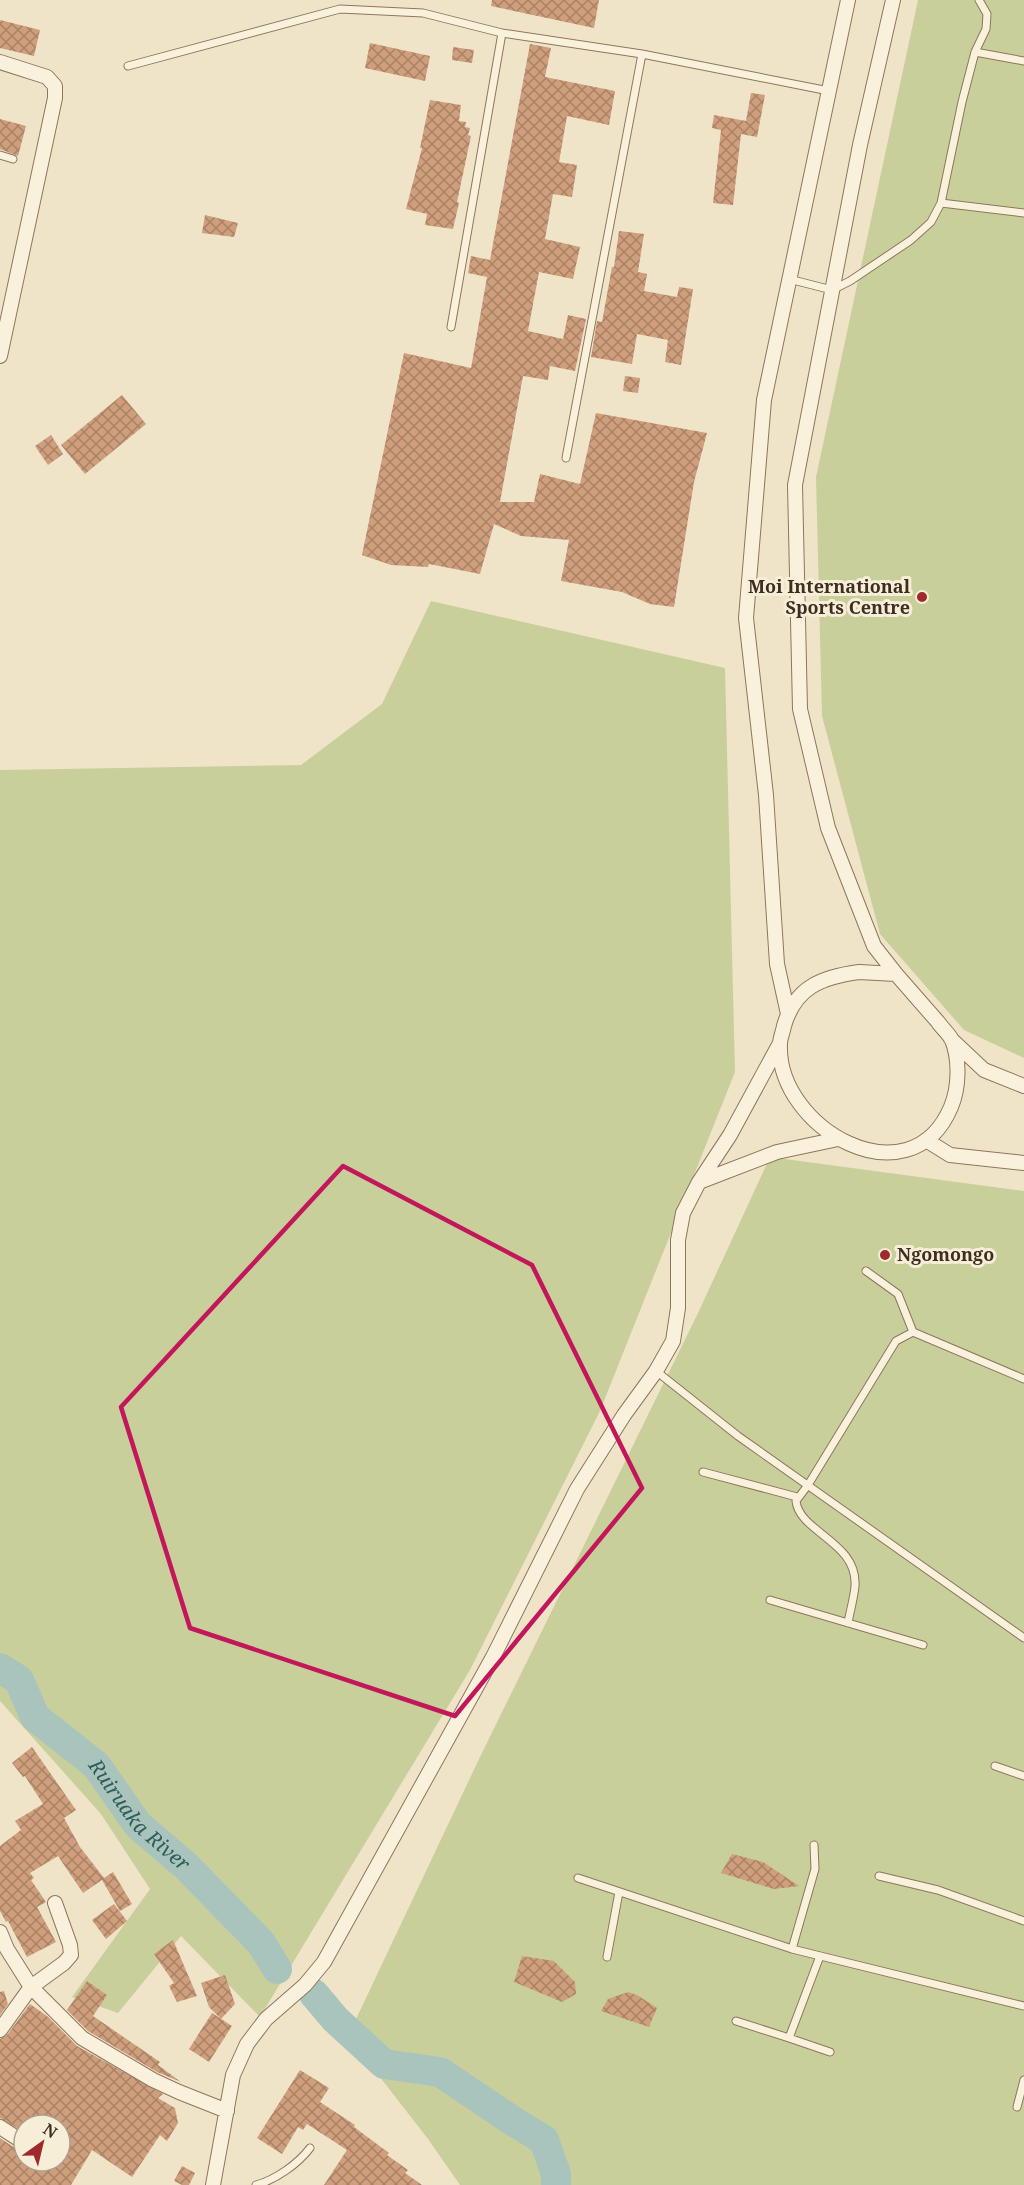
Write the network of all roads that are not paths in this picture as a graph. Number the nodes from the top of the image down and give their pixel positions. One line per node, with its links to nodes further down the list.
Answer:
1 (848, 0): 10 (street)
2 (893, 0): 16 (street)
3 (978, 0): 5 (lane)
4 (502, 33): 6 (lane); 9 (lane); 17 (lane)
5 (975, 52): 7 (lane); 13 (lane)
6 (642, 54): 10 (lane); 19 (lane)
7 (1024, 61)
8 (0, 62): 18 (street)
9 (128, 66)
10 (829, 92): 15 (street)
11 (0, 155): 12 (lane)
12 (13, 159)
13 (941, 203): 14 (lane); 16 (lane)
14 (1024, 213)
15 (789, 279): 16 (lane); 21 (street)
16 (832, 290): 20 (street)
17 (451, 327)
18 (0, 356)
19 (566, 458)
20 (896, 974): 21 (street); 22 (street)
21 (788, 1014): 23 (street)
22 (951, 1039): 24 (street); 26 (street)
23 (780, 1043): 25 (street); 28 (street)
24 (1024, 1086)
25 (838, 1139): 26 (street); 28 (street)
26 (926, 1140): 27 (street)
27 (1024, 1163)
28 (699, 1182): 31 (street)
29 (866, 1271): 30 (lane)
30 (913, 1332): 32 (lane); 34 (lane)
31 (656, 1371): 34 (lane); 61 (street)
32 (1024, 1378)
33 (703, 1472): 35 (lane)
34 (808, 1485): 35 (lane); 38 (lane)
35 (797, 1497): 37 (lane)
36 (770, 1600): 37 (lane)
37 (848, 1623): 39 (lane)
38 (1024, 1638)
39 (923, 1645)
40 (995, 1766): 41 (lane)
41 (1024, 1776)
42 (814, 1845): 49 (lane)
43 (879, 1876): 47 (lane)
44 (578, 1878): 45 (lane)
45 (619, 1892): 49 (lane); 52 (lane)
46 (55, 1903): 53 (street)
47 (1024, 1921)
48 (0, 1932): 50 (street)
49 (792, 1949): 51 (lane)
50 (3, 1953): 53 (street)
51 (820, 1956): 54 (lane); 57 (lane)
52 (607, 1957)
53 (31, 1987): 56 (street); 61 (street)
54 (1024, 2006)
55 (736, 2021): 57 (lane)
56 (0, 2030)
57 (789, 2038): 58 (lane)
58 (830, 2052)
59 (1024, 2080): 60 (lane)
60 (1017, 2107)
61 (227, 2111): 63 (street)
62 (310, 2148): 64 (lane)
63 (213, 2185)
64 (256, 2185)

